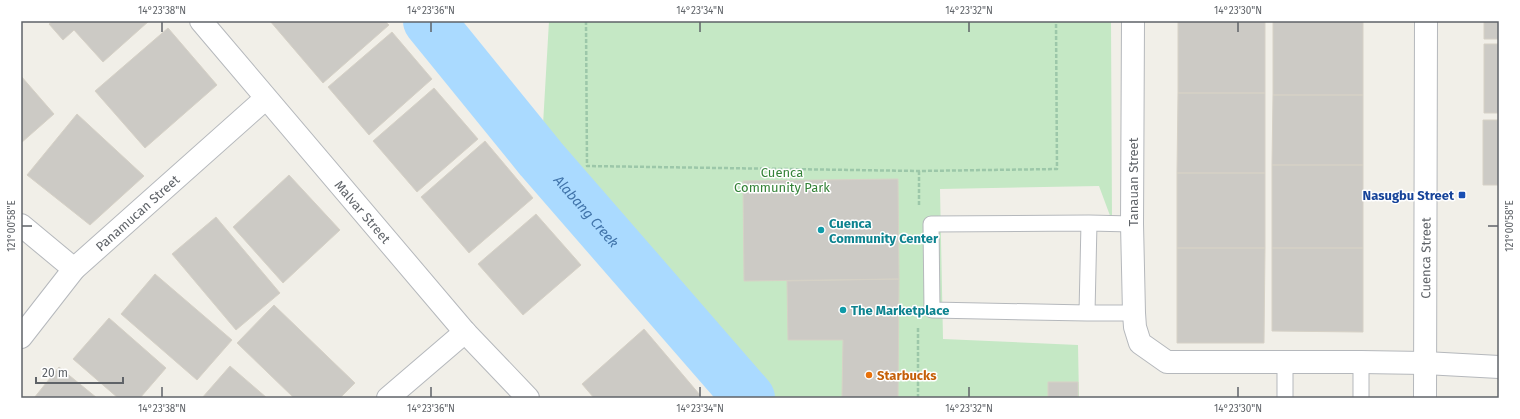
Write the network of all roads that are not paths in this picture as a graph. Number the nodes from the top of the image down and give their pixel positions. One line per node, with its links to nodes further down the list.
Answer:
1 (201, 21): 4 (street, Malvar Street)
2 (1133, 21): 6 (street, Tanauan Street)
3 (1426, 21): 15 (street, Cuenca Street)
4 (266, 99): 8 (street, Panamucan Street); 11 (street, Malvar Street)
5 (1089, 223): 6 (lane); 9 (lane); 9 (lane)
6 (1132, 224): 10 (street, Tanauan Street)
7 (21, 225): 8 (street)
8 (74, 269): 12 (street, Panamucan Street)
9 (1087, 313): 10 (lane)
10 (1134, 313): 13 (street, Tanauan Street)
11 (465, 332): 17 (street); 18 (street, Malvar Street)
12 (21, 338)
13 (1285, 362): 14 (street); 19 (lane)
14 (1361, 362): 15 (street); 20 (lane)
15 (1425, 363): 16 (street); 21 (street, Cuenca Street)
16 (1499, 368)
17 (388, 398)
18 (528, 398)
19 (1285, 398)
20 (1362, 398)
21 (1425, 398)

